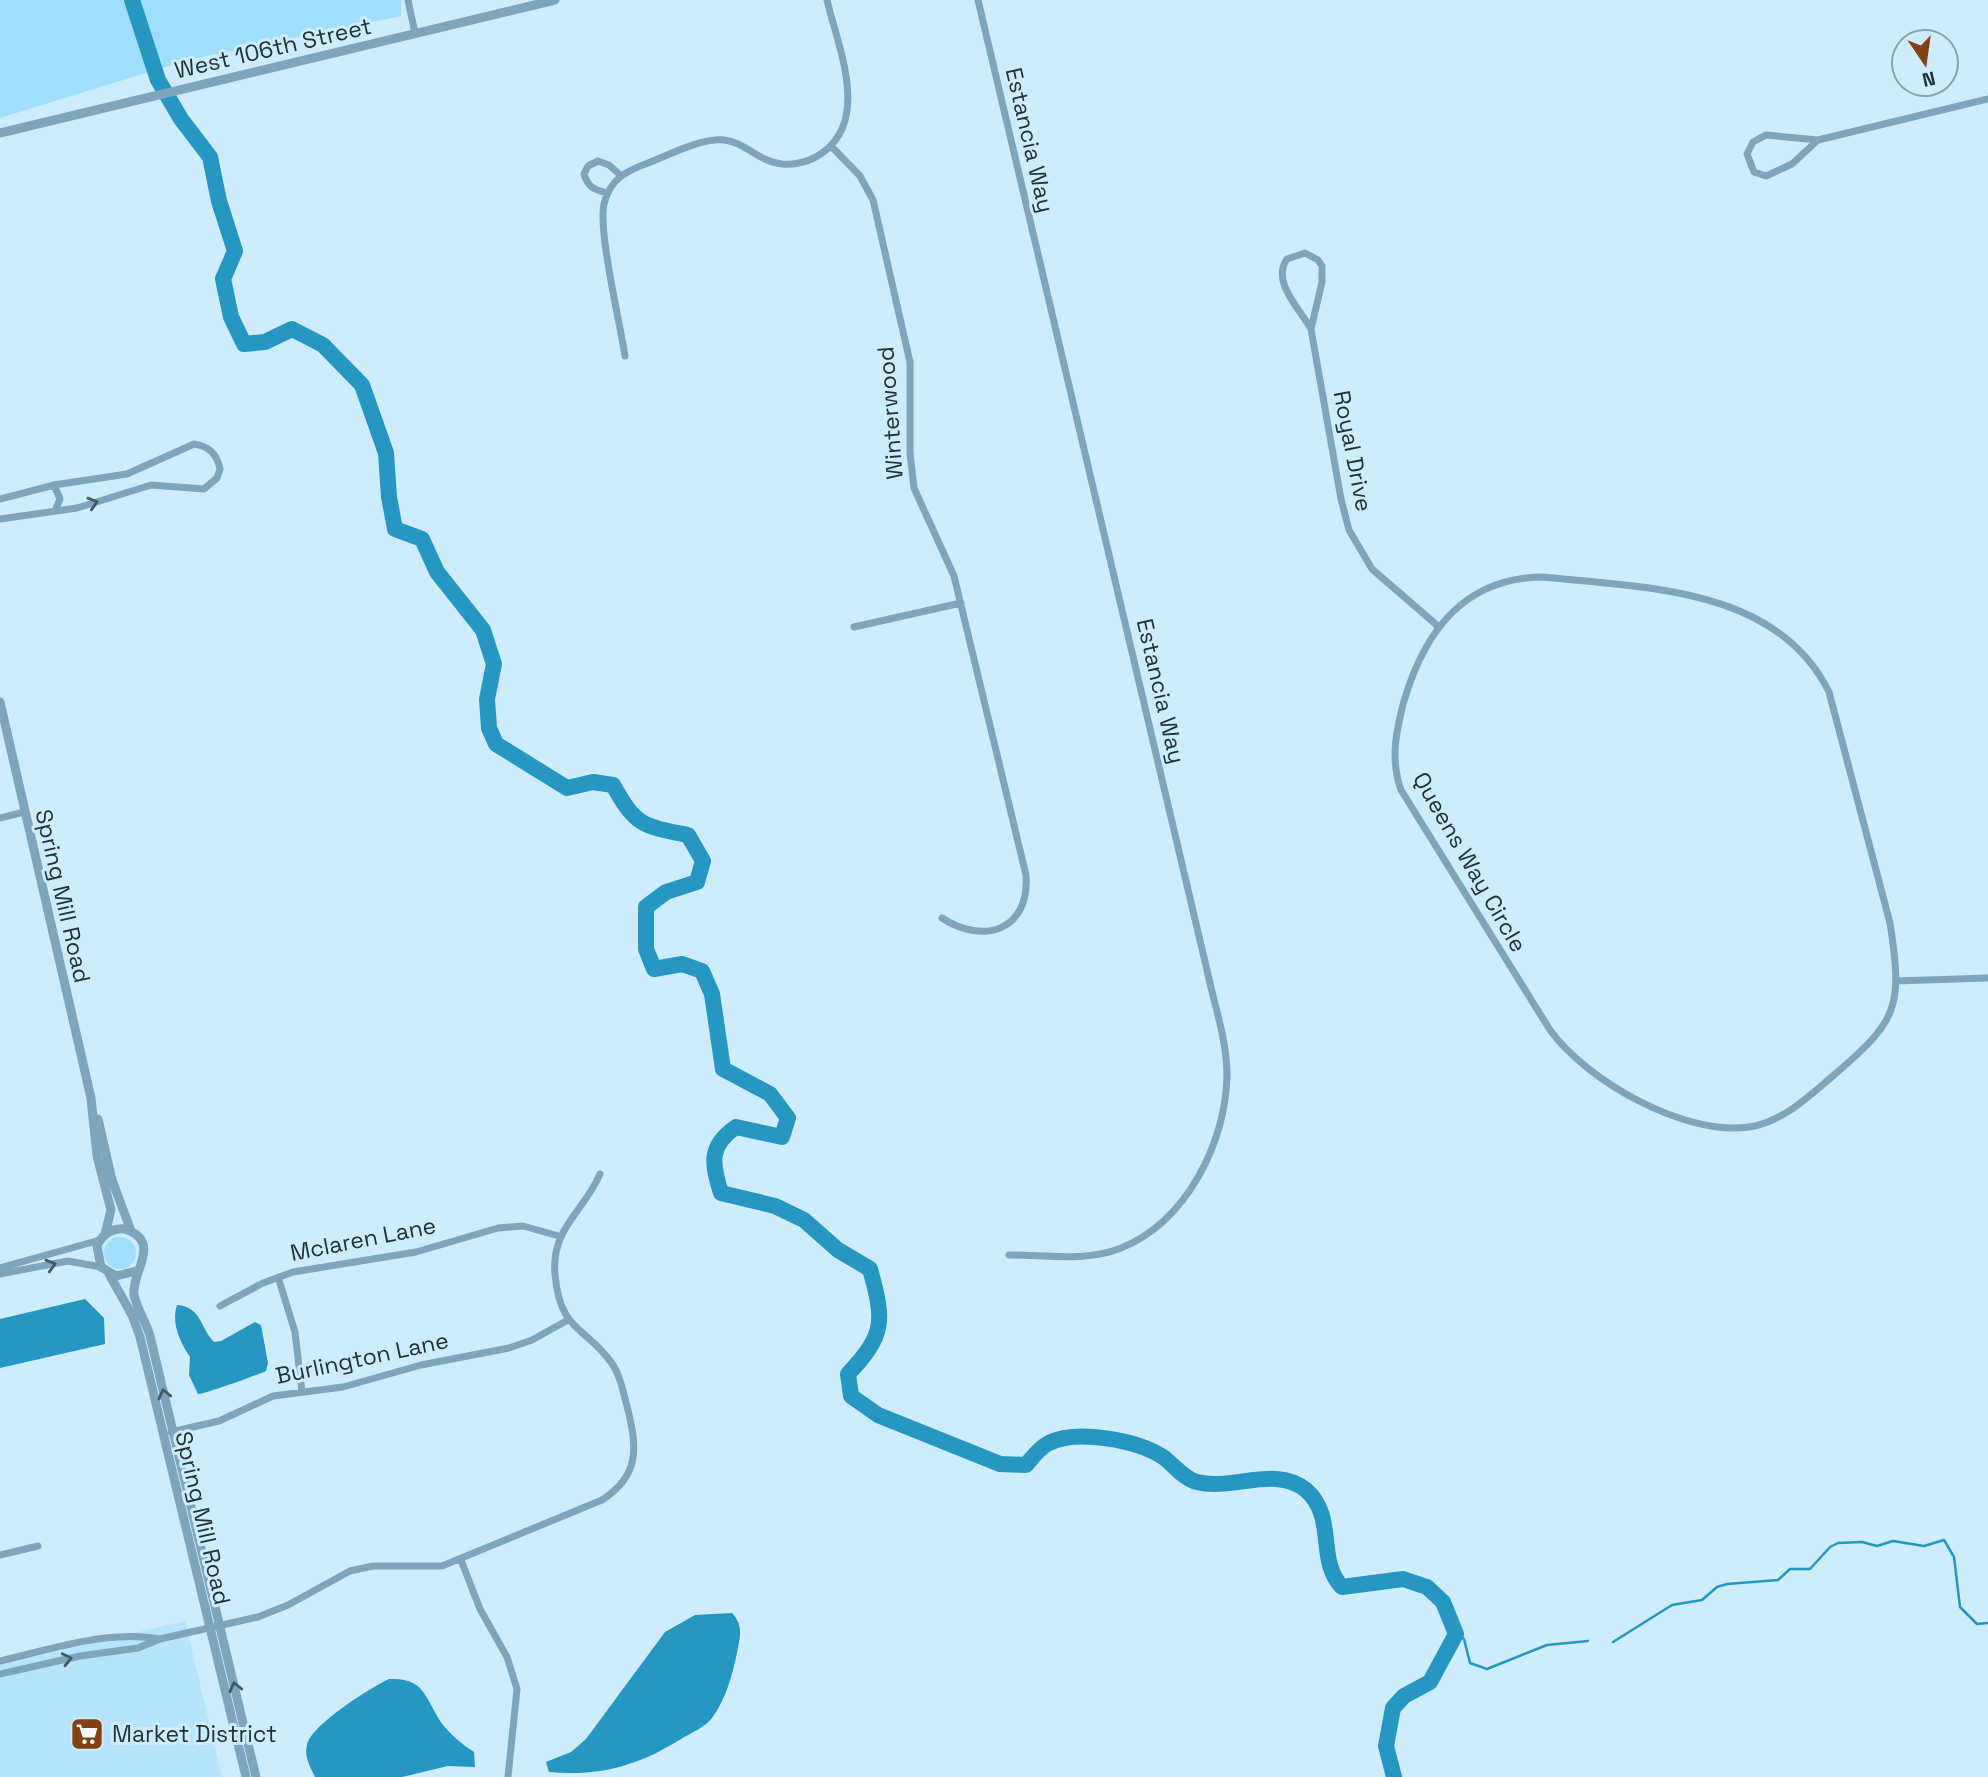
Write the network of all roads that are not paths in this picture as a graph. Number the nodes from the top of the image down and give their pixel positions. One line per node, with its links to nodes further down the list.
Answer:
1 (408, 0): 5 (street)
2 (555, 0): 5 (street, West 106th Street)
3 (827, 0): 9 (street)
4 (978, 0): 32 (street, Estancia Way)
5 (415, 33): 7 (street, West 106th Street)
6 (1988, 99): 8 (street)
7 (0, 133)
8 (1818, 140): 8 (street)
9 (831, 146): 10 (street); 18 (street, Winterwood)
10 (619, 174): 11 (street); 11 (street)
11 (608, 193): 13 (street)
12 (1311, 329): 12 (street, Royal Drive); 20 (street, Royal Drive)
13 (625, 356)
14 (54, 485): 15 (street); 16 (street); 16 (street, one-way to 14)
15 (0, 499)
16 (55, 512): 17 (street)
17 (0, 519)
18 (961, 603): 19 (street); 24 (street, Winterwood)
19 (854, 627)
20 (1439, 627): 26 (street, Queens Way Circle); 26 (street, Queens Way Circle)
21 (0, 702): 22 (street, Spring Mill Road)
22 (24, 812): 23 (street); 27 (street, Spring Mill Road)
23 (0, 818)
24 (942, 918)
25 (1988, 978): 26 (street)
26 (1896, 981)
27 (91, 1097): 29 (street, Spring Mill Road); 31 (street, Spring Mill Road)
28 (600, 1174): 30 (street)
29 (131, 1231): 31 (street); 35 (street)
30 (559, 1236): 38 (street, Mclaren Lane); 40 (street)
31 (103, 1237): 33 (street); 34 (street)
32 (1009, 1255)
33 (101, 1267): 36 (street, one-way to 33); 37 (street)
34 (0, 1268)
35 (136, 1270): 37 (street); 42 (street, Spring Mill Road, one-way to 35)
36 (0, 1274)
37 (110, 1274): 43 (street, Spring Mill Road)
38 (278, 1277): 39 (street, Mclaren Lane); 41 (street)
39 (220, 1306)
40 (568, 1321): 41 (street, Burlington Lane); 46 (street)
41 (302, 1392): 42 (street, Burlington Lane)
42 (174, 1432): 43 (street, Burlington Lane); 47 (street, Spring Mill Road)
43 (163, 1434): 48 (street, Spring Mill Road)
44 (38, 1546): 45 (street)
45 (0, 1555)
46 (461, 1560): 47 (street); 54 (street)
47 (221, 1626): 48 (street); 53 (street, Spring Mill Road, one-way to 47)
48 (210, 1629): 49 (street); 52 (street, Spring Mill Road)
49 (160, 1639): 50 (street); 51 (street, one-way to 49)
50 (0, 1661)
51 (0, 1674)
52 (246, 1777)
53 (256, 1777)
54 (508, 1777)

